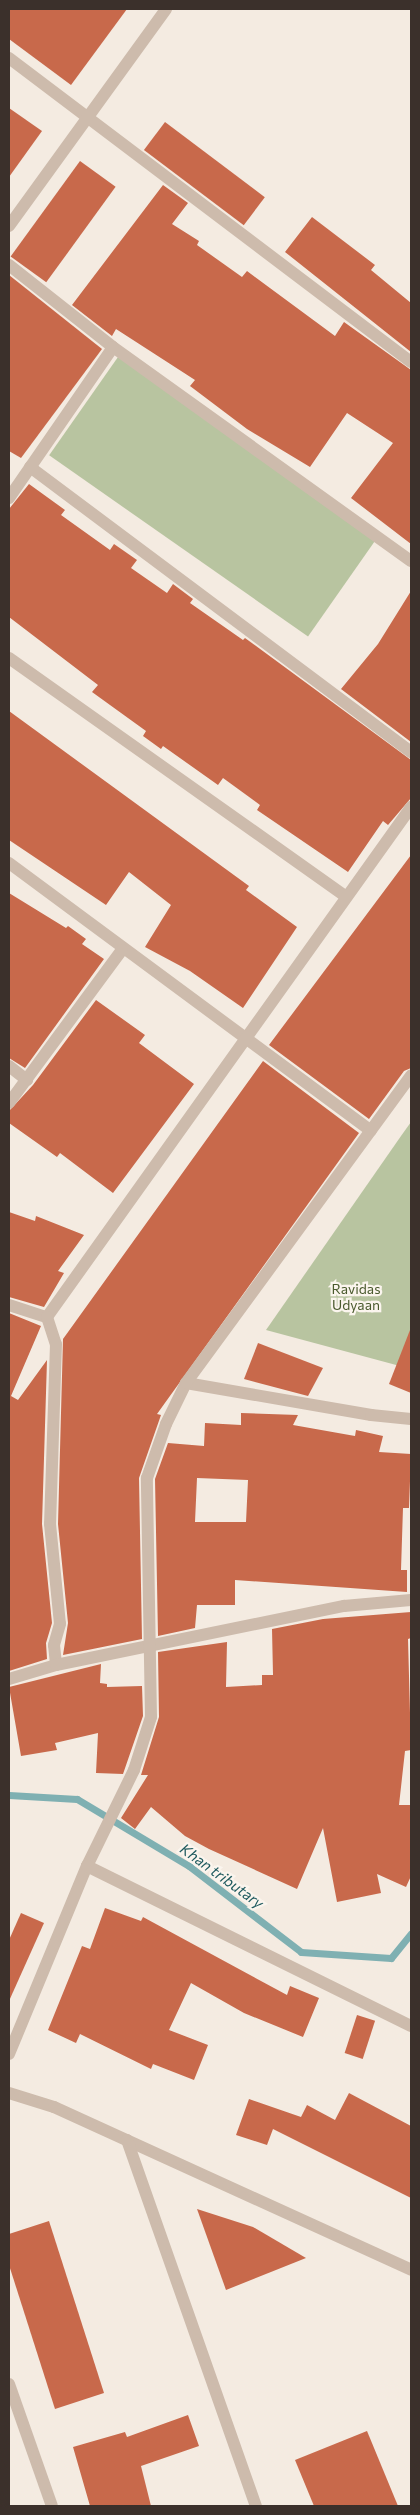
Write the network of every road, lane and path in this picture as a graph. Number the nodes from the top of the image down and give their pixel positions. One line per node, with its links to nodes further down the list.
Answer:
1 (166, 9): 3 (street)
2 (9, 58): 3 (street)
3 (89, 116): 4 (street); 7 (street)
4 (9, 226)
5 (9, 265): 6 (street)
6 (113, 347): 8 (street); 10 (street)
7 (411, 362)
8 (30, 467): 9 (street); 12 (street)
9 (9, 498)
10 (411, 561)
11 (9, 658): 15 (street)
12 (411, 752)
13 (411, 807): 15 (street)
14 (9, 863): 16 (street)
15 (345, 896): 17 (street)
16 (122, 950): 17 (street); 20 (street)
17 (246, 1041): 22 (street); 24 (street)
18 (9, 1066): 20 (street)
19 (411, 1076): 22 (street)
20 (27, 1080): 21 (street)
21 (9, 1103)
22 (371, 1131): 25 (street)
23 (9, 1305): 24 (street)
24 (47, 1317): 29 (street)
25 (186, 1383): 26 (street); 28 (street)
26 (411, 1419)
27 (411, 1600): 28 (street)
28 (151, 1645): 29 (street); 31 (street)
29 (56, 1665): 30 (street)
30 (9, 1679)
31 (87, 1866): 32 (street); 33 (street)
32 (411, 2026)
33 (9, 2054)
34 (9, 2093): 35 (street)
35 (127, 2140): 36 (street); 39 (street)
36 (411, 2270)
37 (9, 2384): 38 (street)
38 (52, 2506)
39 (256, 2506)

